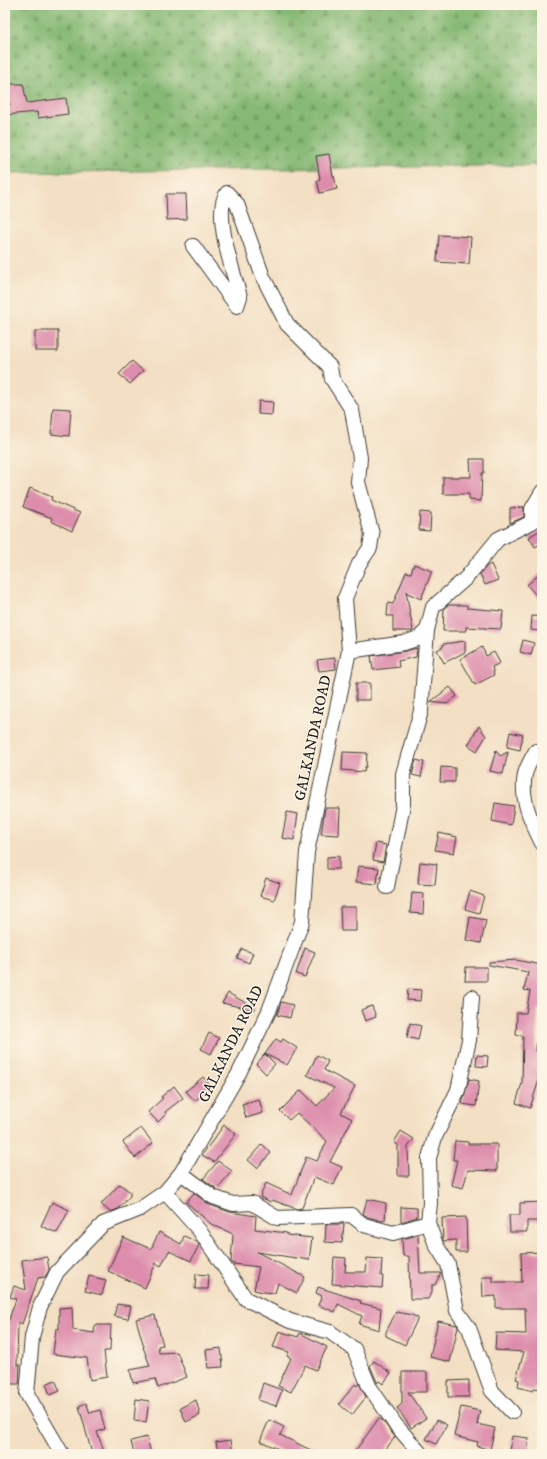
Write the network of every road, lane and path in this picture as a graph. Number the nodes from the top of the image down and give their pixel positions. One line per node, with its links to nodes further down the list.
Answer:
1 (193, 246): 4 (street, GALKANDA ROAD)
2 (542, 492): 3 (street)
3 (427, 630): 4 (street); 7 (street)
4 (349, 651): 9 (street, GALKANDA ROAD)
5 (536, 751): 6 (street)
6 (542, 842)
7 (387, 886)
8 (472, 997): 11 (street)
9 (181, 1172): 10 (street, GALKANDA ROAD); 11 (street)
10 (165, 1192): 13 (street, GALKANDA ROAD); 14 (street)
11 (428, 1223): 12 (street)
12 (512, 1412)
13 (62, 1454)
14 (421, 1454)

